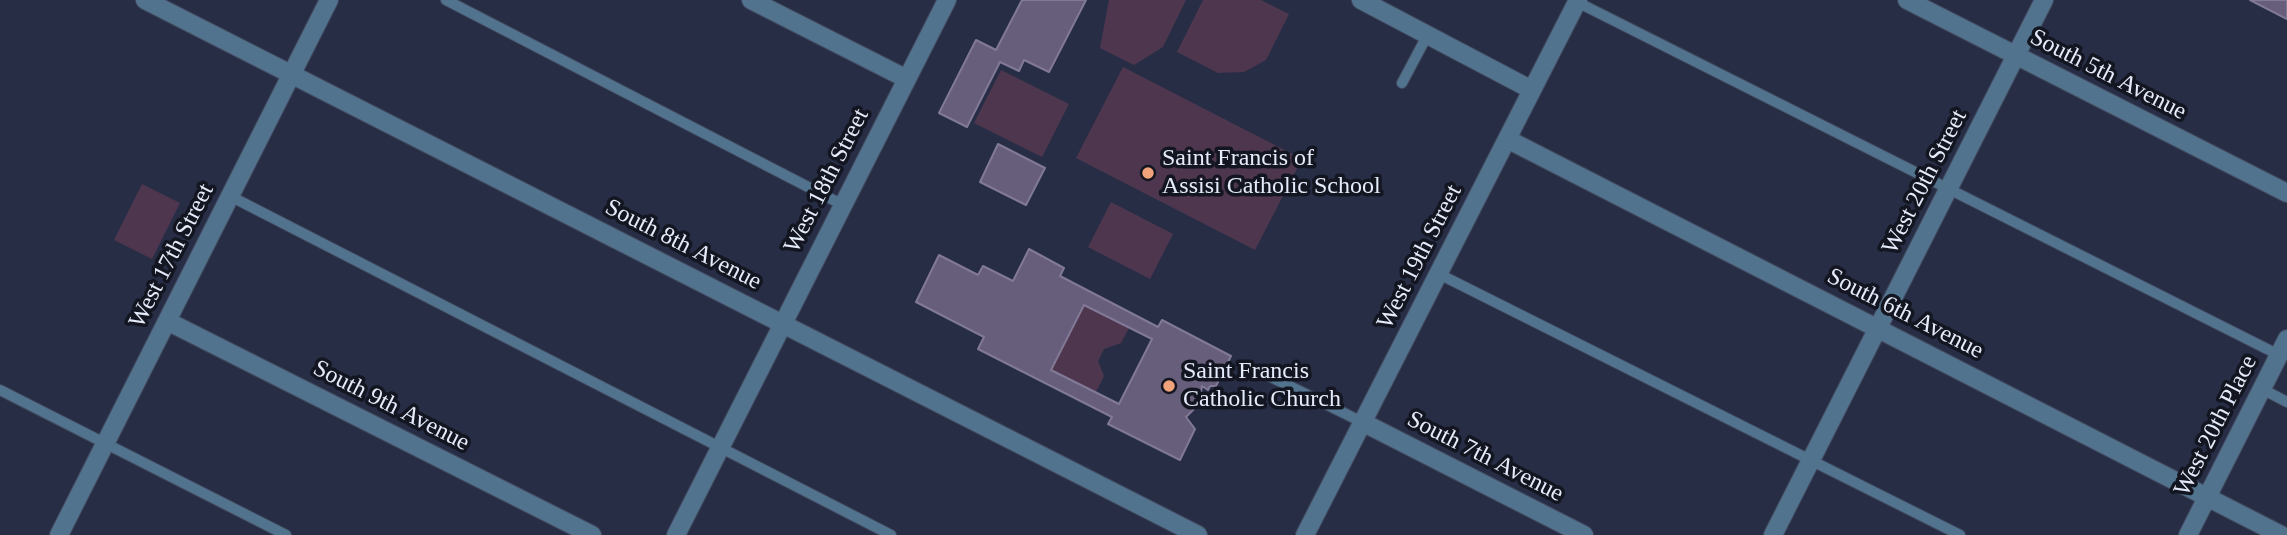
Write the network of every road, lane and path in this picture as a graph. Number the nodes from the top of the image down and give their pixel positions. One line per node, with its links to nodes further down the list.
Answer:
1 (145, 0): 12 (street, South 8th Avenue)
2 (330, 0): 12 (street, West 17th Street)
3 (446, 0): 20 (lane)
4 (751, 0): 13 (street)
5 (947, 0): 13 (street, West 18th Street)
6 (1361, 0): 10 (street)
7 (1907, 0): 11 (street, South 5th Avenue)
8 (2044, 0): 11 (street, West 20th Street)
9 (1578, 1): 15 (street, West 19th Street); 17 (lane)
10 (1428, 34): 14 (lane); 15 (street)
11 (2015, 55): 17 (street, West 20th Street); 18 (street, South 5th Avenue)
12 (292, 74): 19 (street, West 17th Street); 23 (street, South 8th Avenue)
13 (906, 79): 20 (street, West 18th Street)
14 (1402, 83)
15 (1532, 90): 16 (street, West 19th Street)
16 (1507, 139): 21 (street, West 19th Street); 24 (street, South 6th Avenue)
17 (1949, 189): 24 (street, West 20th Street); 25 (lane)
18 (2287, 193)
19 (230, 196): 22 (street, West 17th Street); 32 (lane)
20 (843, 205): 23 (street, West 18th Street)
21 (1439, 274): 30 (street, West 19th Street); 33 (lane)
22 (167, 321): 31 (street, West 17th Street); 37 (street, South 9th Avenue)
23 (783, 323): 32 (street, West 18th Street); 40 (street, South 8th Avenue)
24 (1878, 328): 33 (street, West 20th Street); 34 (street, South 6th Avenue)
25 (2283, 347): 27 (street, West 20th Place)
26 (1257, 370): 30 (lane)
27 (2262, 389): 29 (lane); 34 (street, West 20th Place)
28 (0, 390): 31 (lane)
29 (2287, 402)
30 (1364, 423): 41 (street, West 19th Street); 42 (street, South 7th Avenue)
31 (105, 443): 35 (street, West 17th Street); 36 (lane)
32 (720, 447): 38 (street, West 18th Street); 39 (lane)
33 (1810, 460): 43 (street, West 20th Street); 44 (lane)
34 (2207, 497): 45 (street, West 20th Place); 46 (street, South 6th Avenue)
35 (59, 535)
36 (286, 535)
37 (592, 535)
38 (676, 535)
39 (891, 535)
40 (1198, 535)
41 (1305, 535)
42 (1584, 535)
43 (1773, 535)
44 (1960, 535)
45 (2188, 535)
46 (2281, 535)

